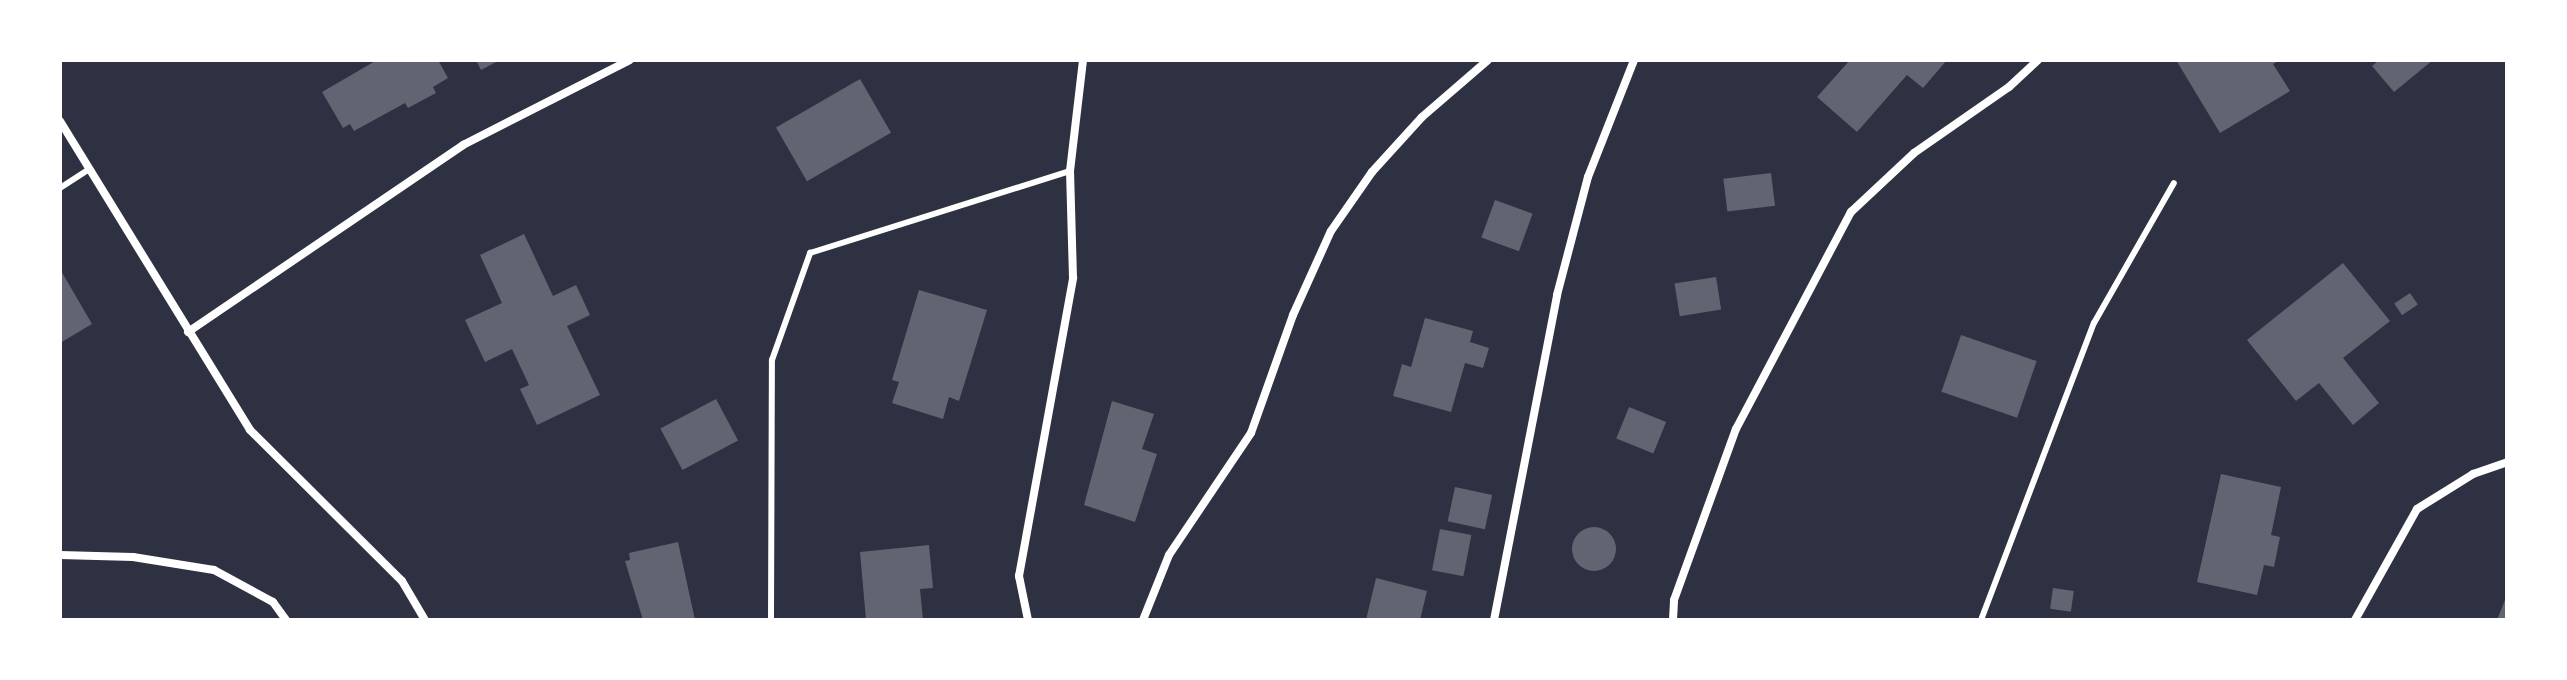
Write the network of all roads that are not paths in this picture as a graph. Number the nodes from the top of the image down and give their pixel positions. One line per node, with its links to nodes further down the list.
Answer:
1 (630, 60): 11 (street)
2 (1083, 60): 8 (street)
3 (1488, 60): 18 (street)
4 (1634, 60): 19 (street)
5 (2038, 60): 20 (street)
6 (60, 121): 7 (street)
7 (89, 169): 10 (lane); 11 (street)
8 (1070, 171): 16 (lane); 17 (street)
9 (2174, 183): 21 (lane)
10 (60, 188)
11 (188, 332): 15 (street)
12 (2507, 462): 22 (street)
13 (60, 555): 14 (street)
14 (286, 620)
15 (425, 620)
16 (771, 620)
17 (1028, 620)
18 (1143, 620)
19 (1494, 620)
20 (1673, 620)
21 (1981, 620)
22 (2355, 620)

